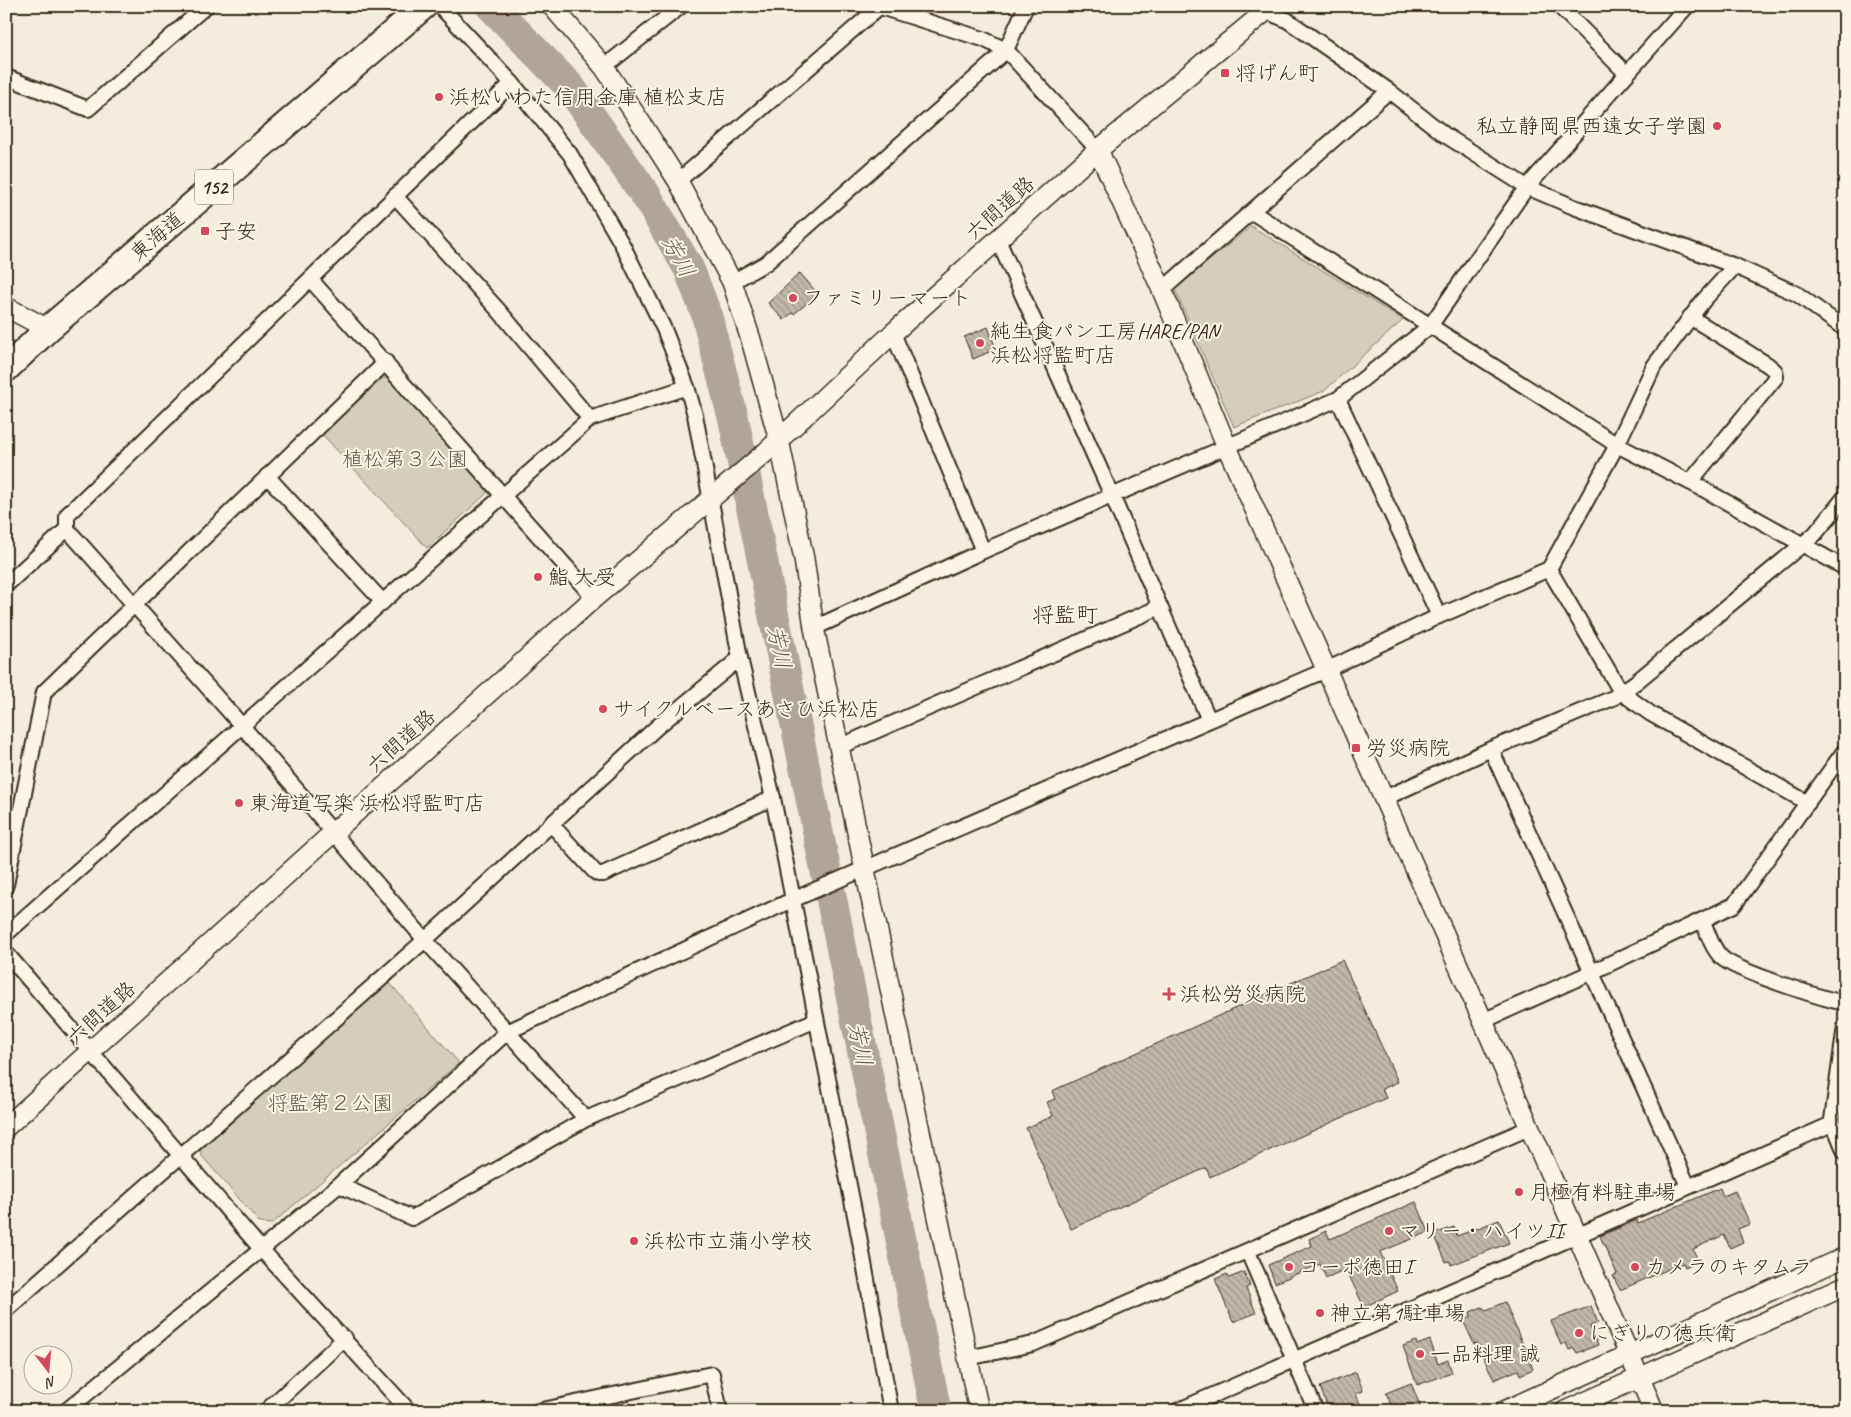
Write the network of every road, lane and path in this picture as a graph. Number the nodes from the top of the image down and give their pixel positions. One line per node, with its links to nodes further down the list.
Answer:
1 (206, 6): 14 (street)
2 (424, 6): 30 (highway, 東海道 / 152)
3 (440, 6): 15 (street)
4 (552, 6): 12 (street)
5 (681, 6): 12 (street)
6 (1026, 6): 11 (street)
7 (1560, 6): 13 (street)
8 (1687, 6): 13 (street)
9 (877, 7): 11 (street); 18 (street)
10 (1264, 8): 16 (street); 17 (street, 六間道路)
11 (1006, 50): 17 (street); 25 (street)
12 (604, 67): 18 (street)
13 (1627, 74): 19 (street)
14 (6, 77)
15 (512, 83): 20 (street); 35 (street)
16 (1389, 91): 19 (street); 21 (street)
17 (1098, 150): 22 (street, 六間道路); 26 (street)
18 (678, 182): 25 (street)
19 (1527, 186): 23 (street); 29 (street)
20 (395, 196): 24 (street); 37 (street)
21 (1252, 212): 26 (street); 29 (street)
22 (998, 240): 32 (street, 六間道路); 46 (street)
23 (1735, 266): 28 (street); 31 (street)
24 (311, 280): 33 (street); 47 (street)
25 (732, 282): 39 (street)
26 (1162, 290): 40 (street)
27 (6, 307): 30 (street)
28 (1690, 317): 38 (street); 42 (street)
29 (1430, 326): 36 (street); 38 (street)
30 (48, 329): 34 (highway, 東海道 / 152)
31 (1845, 329)
32 (893, 333): 39 (street, 六間道路); 49 (street)
33 (386, 362): 41 (street); 44 (street)
34 (6, 369)
35 (687, 387): 37 (street); 43 (street)
36 (1338, 399): 40 (street); 57 (street)
37 (590, 419): 44 (street)
38 (1617, 445): 42 (street); 51 (street)
39 (773, 446): 43 (street, 六間道路); 58 (street)
40 (1227, 447): 46 (street); 60 (street)
41 (267, 476): 54 (street); 55 (street)
42 (1690, 482): 48 (street)
43 (715, 496): 53 (street, 六間道路); 59 (street)
44 (503, 497): 53 (street); 54 (street)
45 (1845, 497): 48 (street)
46 (1113, 498): 49 (street); 56 (street)
47 (67, 529): 52 (street); 55 (street)
48 (1802, 545): 50 (street); 61 (street)
49 (983, 551): 58 (street)
50 (1845, 568)
51 (1549, 569): 57 (street); 61 (street)
52 (6, 585)
53 (594, 598): 71 (street, 六間道路)
54 (383, 602): 63 (street)
55 (134, 603): 63 (street); 73 (street)
56 (1160, 607): 62 (street); 64 (street)
57 (1439, 616): 60 (street)
58 (814, 628): 64 (street)
59 (740, 658): 67 (street); 70 (street)
60 (1326, 670): 62 (street); 68 (street)
61 (1621, 692): 65 (street); 69 (street)
62 (1209, 720): 72 (street)
63 (243, 726): 71 (street); 76 (street)
64 (841, 746): 72 (street)
65 (1491, 750): 68 (street); 79 (street)
66 (1845, 750): 69 (street)
67 (773, 798): 70 (street); 74 (street)
68 (1383, 799): 82 (street)
69 (1808, 802): 75 (street)
70 (551, 824): 77 (street)
71 (332, 832): 77 (street); 85 (street, 六間道路)
72 (862, 870): 74 (street); 102 (street)
73 (6, 885)
74 (796, 899): 81 (street); 84 (street)
75 (1703, 921): 79 (street); 80 (street)
76 (6, 934)
77 (425, 940): 84 (street); 91 (street)
78 (6, 953): 85 (street)
79 (1592, 972): 82 (street); 93 (street)
80 (1845, 1003)
81 (816, 1020): 86 (street); 110 (street)
82 (1483, 1020): 89 (street)
83 (1845, 1026): 87 (street)
84 (507, 1032): 86 (street); 92 (street)
85 (90, 1053): 88 (street, 六間道路); 91 (street)
86 (586, 1119): 92 (street)
87 (1832, 1124): 90 (street); 93 (street)
88 (6, 1127)
89 (1529, 1128): 94 (street); 96 (street)
90 (1845, 1152)
91 (180, 1156): 95 (street); 99 (street)
92 (339, 1185): 95 (street)
93 (1688, 1186): 94 (street)
94 (1576, 1236): 101 (street); 103 (street)
95 (262, 1250): 100 (street); 105 (street)
96 (1248, 1252): 102 (street); 103 (street)
97 (1845, 1257): 101 (street)
98 (1845, 1286): 104 (street)
99 (6, 1310)
100 (345, 1338): 106 (street); 107 (street)
101 (1629, 1355): 104 (street); 114 (street)
102 (968, 1358): 111 (street)
103 (1294, 1360): 112 (street); 113 (street)
104 (1639, 1378): 115 (street); 116 (street)
105 (66, 1411)
106 (266, 1411)
107 (409, 1411)
108 (538, 1411): 109 (street)
109 (720, 1411)
110 (891, 1411)
111 (979, 1411)
112 (1177, 1411)
113 (1316, 1411)
114 (1504, 1411)
115 (1565, 1411)
116 (1654, 1411)

